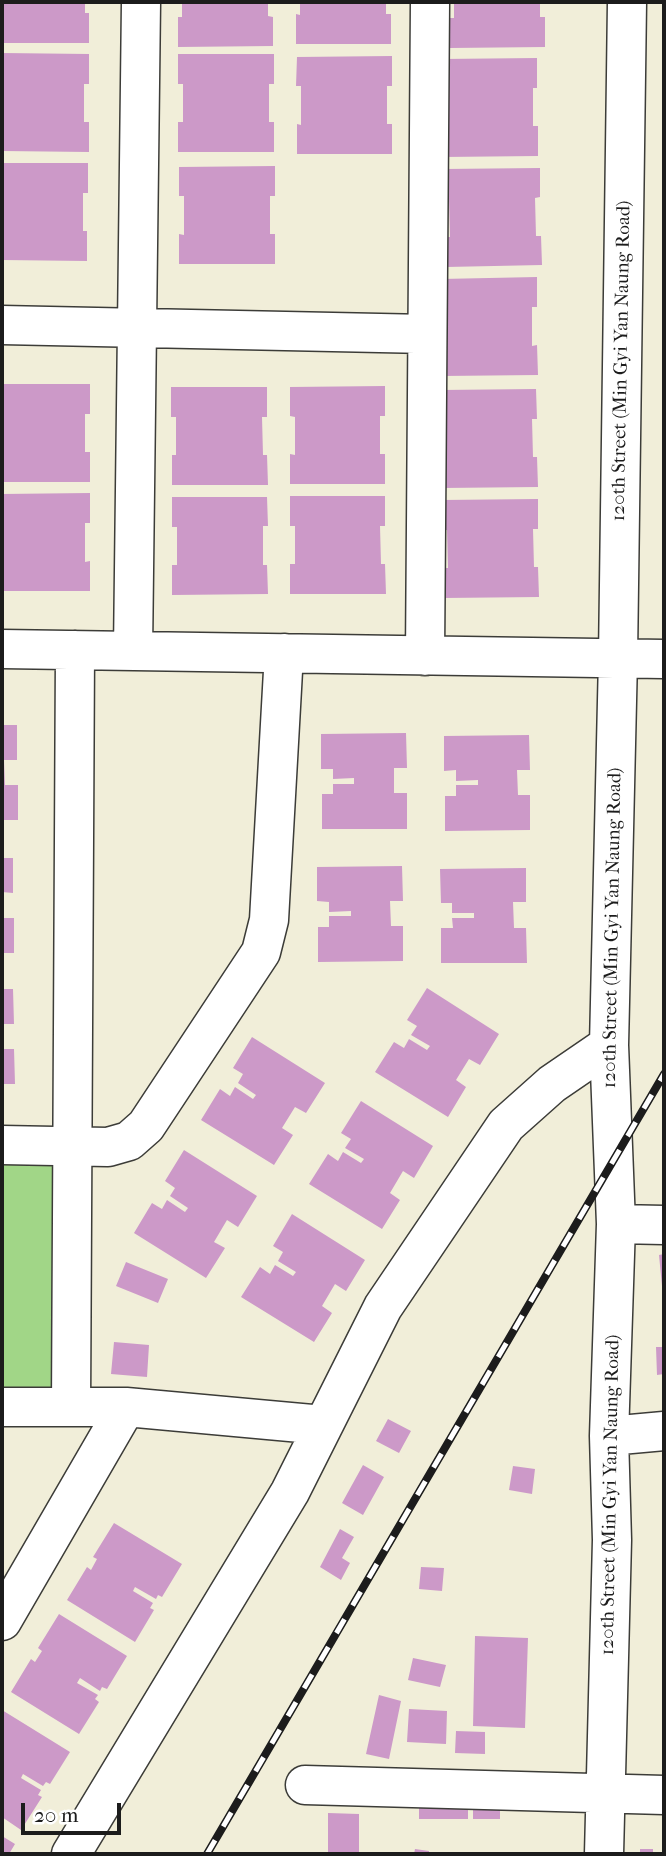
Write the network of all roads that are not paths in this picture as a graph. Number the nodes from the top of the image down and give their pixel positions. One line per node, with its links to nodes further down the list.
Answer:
1 (141, 2): 5 (street)
2 (430, 2): 6 (street)
3 (627, 2): 12 (street, 120th Street (Min Gyi Yan Naung Road))
4 (2, 325): 5 (street)
5 (137, 328): 6 (street); 9 (street)
6 (427, 334): 11 (street)
7 (2, 649): 8 (street)
8 (75, 650): 9 (street); 16 (street)
9 (134, 651): 10 (street)
10 (284, 653): 11 (street); 16 (street)
11 (425, 656): 12 (street)
12 (618, 658): 13 (street); 14 (street, 120th Street (Min Gyi Yan Naung Road))
13 (664, 659)
14 (609, 1045): 17 (street, 120th Street (Min Gyi Yan Naung Road)); 22 (street)
15 (2, 1145): 16 (street)
16 (72, 1145): 20 (street)
17 (616, 1224): 18 (street); 24 (street, 120th Street (Min Gyi Yan Naung Road))
18 (664, 1225)
19 (2, 1407): 20 (street)
20 (71, 1407): 21 (street)
21 (126, 1407): 22 (street); 25 (street)
22 (323, 1425): 30 (street)
23 (664, 1431): 24 (street)
24 (609, 1436): 28 (street, 120th Street (Min Gyi Yan Naung Road))
25 (12, 1587): 26 (street)
26 (2, 1621)
27 (304, 1785): 28 (street)
28 (605, 1794): 29 (street); 31 (street, 120th Street (Min Gyi Yan Naung Road))
29 (664, 1795)
30 (71, 1854)
31 (604, 1854)

